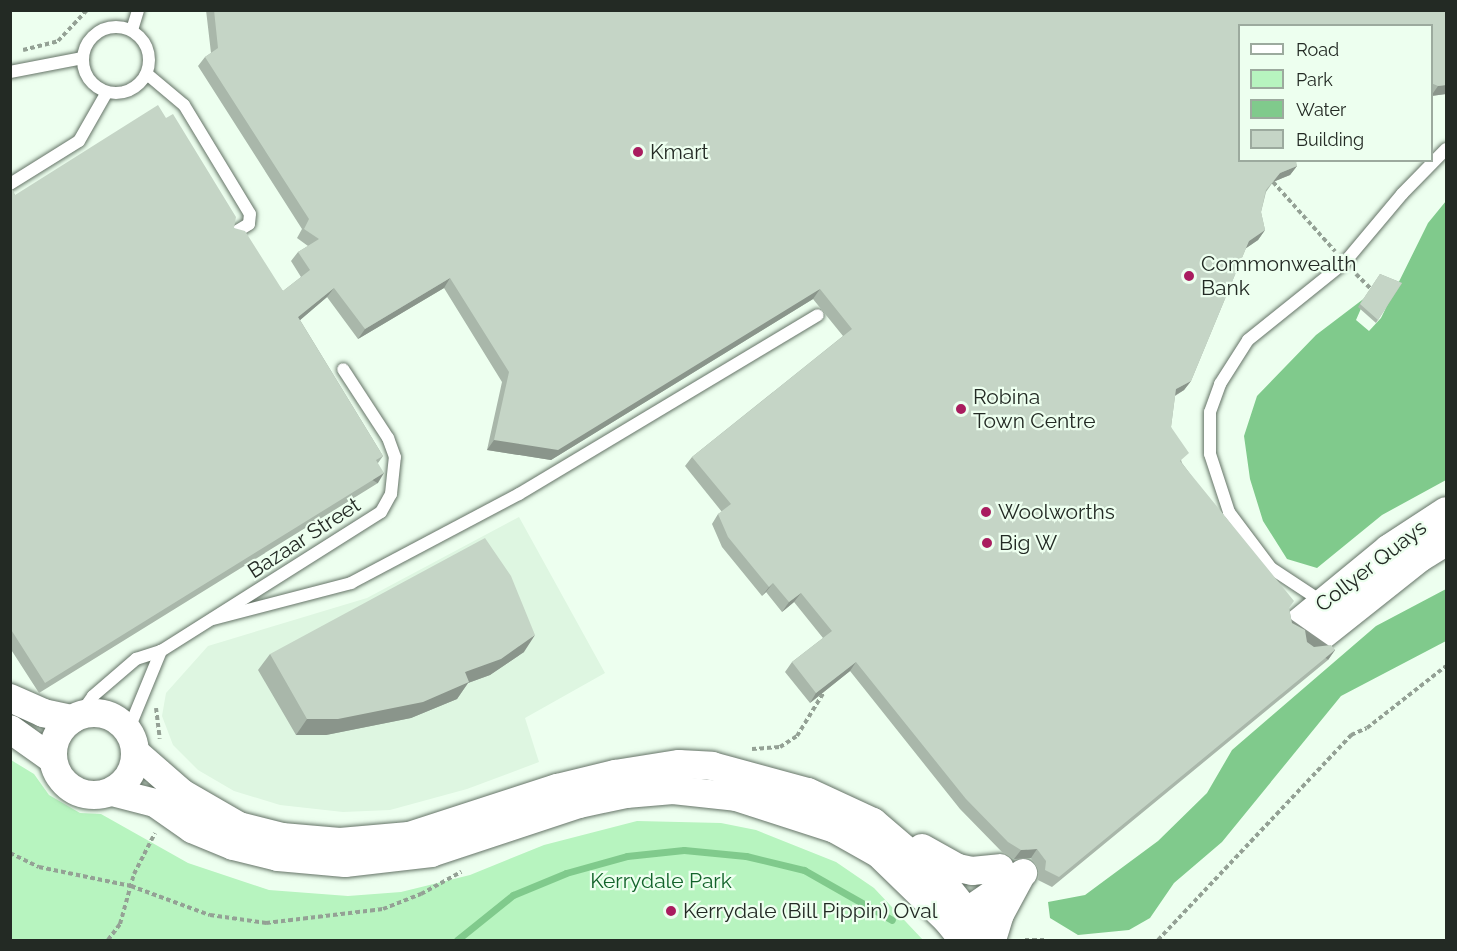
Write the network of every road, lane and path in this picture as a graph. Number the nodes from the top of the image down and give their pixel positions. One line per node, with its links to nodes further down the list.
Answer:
1 (87, 10): 4 (path)
2 (138, 10): 3 (lane)
3 (132, 30): 5 (lane); 7 (lane)
4 (20, 51)
5 (83, 58): 6 (lane); 8 (lane)
6 (10, 72)
7 (147, 74): 8 (lane); 12 (lane)
8 (107, 92): 11 (lane)
9 (1446, 149): 13 (lane)
10 (1273, 182): 13 (path)
11 (10, 184)
12 (234, 233)
13 (1345, 262): 14 (path); 19 (lane)
14 (1377, 295)
15 (818, 315): 20 (lane)
16 (343, 369): 20 (lane, Bazaar Street)
17 (1446, 511): 19 (street, Collyer Quays)
18 (1446, 542): 19 (street, Collyer Quays)
19 (1334, 611): 21 (street, Collyer Quays)
20 (213, 618): 22 (lane, Bazaar Street)
21 (1306, 632)
22 (161, 651): 27 (lane, Bazaar Street); 29 (lane)
23 (1446, 666): 44 (path)
24 (824, 692): 30 (path)
25 (10, 698): 27 (street)
26 (159, 698): 29 (path)
27 (75, 717): 29 (street); 31 (street)
28 (10, 729): 31 (street)
29 (142, 743): 32 (street); 34 (street)
30 (747, 748)
31 (52, 759): 32 (street)
32 (112, 792): 39 (street)
33 (159, 825): 38 (path)
34 (891, 836): 36 (street); 39 (street)
35 (10, 853): 38 (path)
36 (1011, 867): 39 (street); 41 (street)
37 (472, 868): 38 (path)
38 (131, 886): 40 (path)
39 (959, 918): 41 (street)
40 (108, 940)
41 (990, 940)
42 (1025, 940): 43 (path)
43 (1046, 940)
44 (1158, 940)

